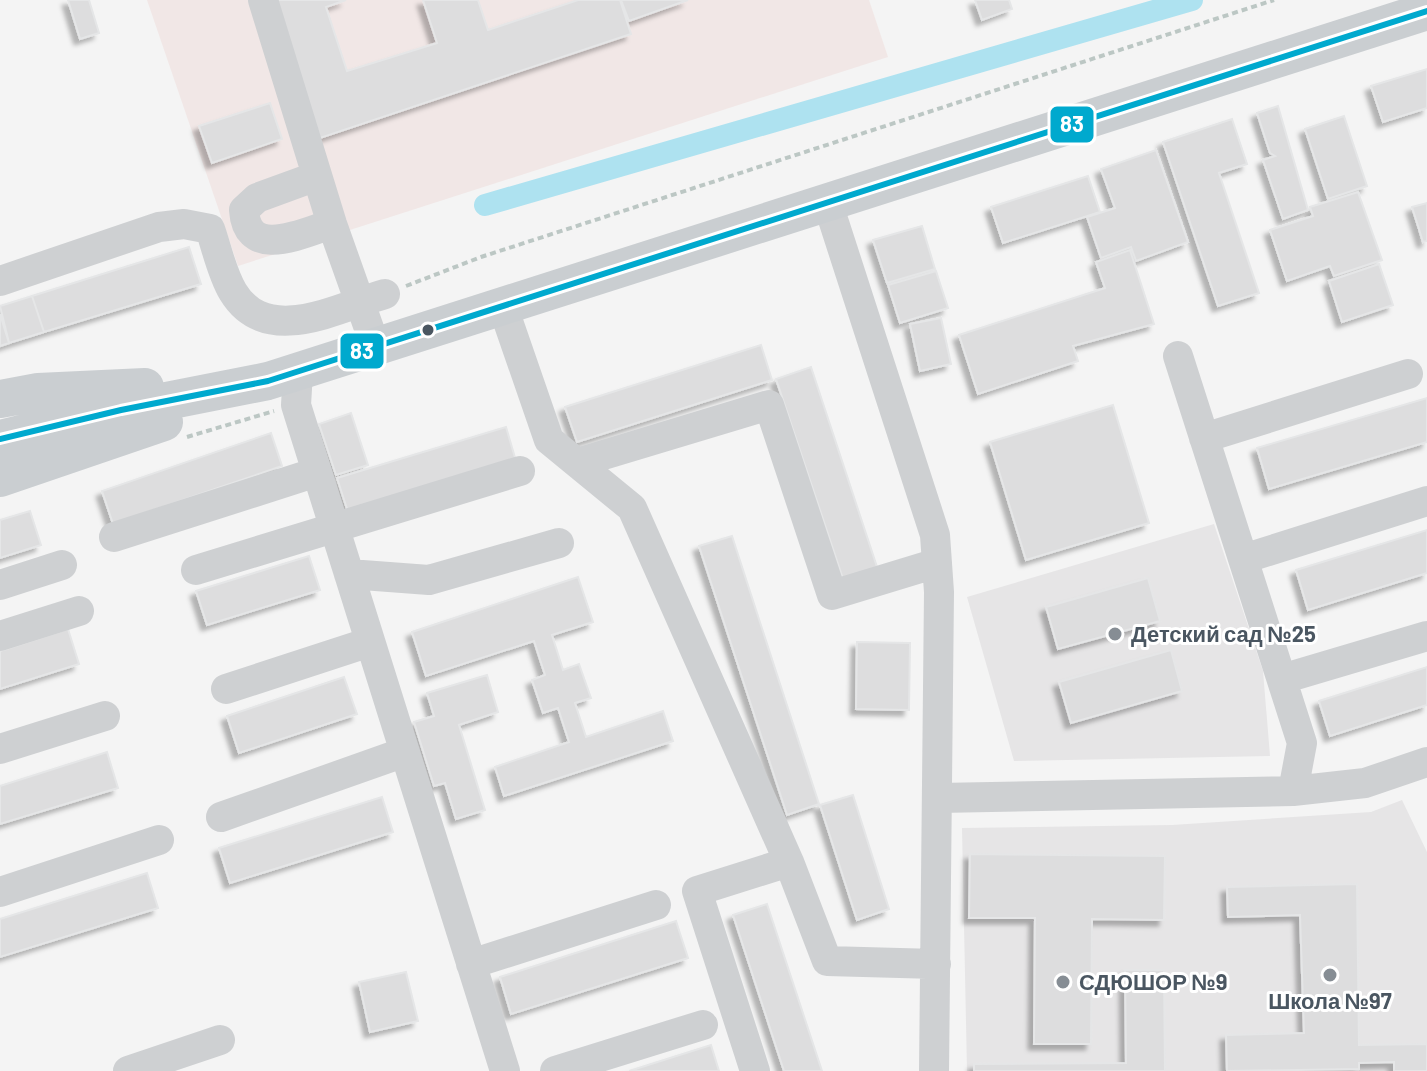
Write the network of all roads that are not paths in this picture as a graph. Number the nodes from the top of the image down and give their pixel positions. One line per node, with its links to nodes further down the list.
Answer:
1 (263, 0): 3 (street)
2 (1427, 11): 4 (main road)
3 (317, 176): 5 (street); 5 (street)
4 (828, 204): 8 (main road); 26 (street)
5 (332, 224): 7 (street)
6 (0, 281): 9 (street)
7 (373, 298): 9 (street); 10 (street)
8 (503, 307): 10 (main road); 17 (street)
9 (307, 319): 12 (street)
10 (376, 348): 12 (main road)
11 (1178, 356): 15 (street)
12 (296, 373): 14 (main road); 16 (main road); 19 (street); 20 (main road)
13 (1408, 374): 15 (street)
14 (0, 399)
15 (1204, 438): 25 (street)
16 (0, 439)
17 (577, 463): 26 (street); 45 (street)
18 (520, 471): 22 (street)
19 (317, 472): 22 (street); 23 (street)
20 (0, 478)
21 (1427, 501): 25 (street)
22 (334, 527): 28 (street); 29 (street)
23 (114, 537)
24 (559, 543): 29 (street)
25 (1243, 559): 35 (street)
26 (937, 563): 42 (street)
27 (62, 565): 30 (street)
28 (196, 570)
29 (349, 574): 34 (street)
30 (0, 585)
31 (79, 611): 32 (street)
32 (0, 636)
33 (1427, 636): 35 (street)
34 (370, 642): 36 (street); 39 (street)
35 (1282, 679): 41 (street)
36 (226, 689)
37 (105, 716): 38 (street)
38 (0, 749)
39 (405, 752): 43 (street); 48 (street)
40 (1427, 762): 41 (street)
41 (1293, 791): 42 (street)
42 (938, 798): 49 (street)
43 (221, 817)
44 (159, 840): 46 (street)
45 (789, 862): 49 (street); 55 (street)
46 (0, 892)
47 (656, 905): 48 (street)
48 (471, 964): 53 (street)
49 (936, 964): 56 (street)
50 (703, 1025): 54 (street)
51 (220, 1040): 52 (street)
52 (128, 1071)
53 (505, 1071)
54 (555, 1071)
55 (755, 1071)
56 (934, 1071)

